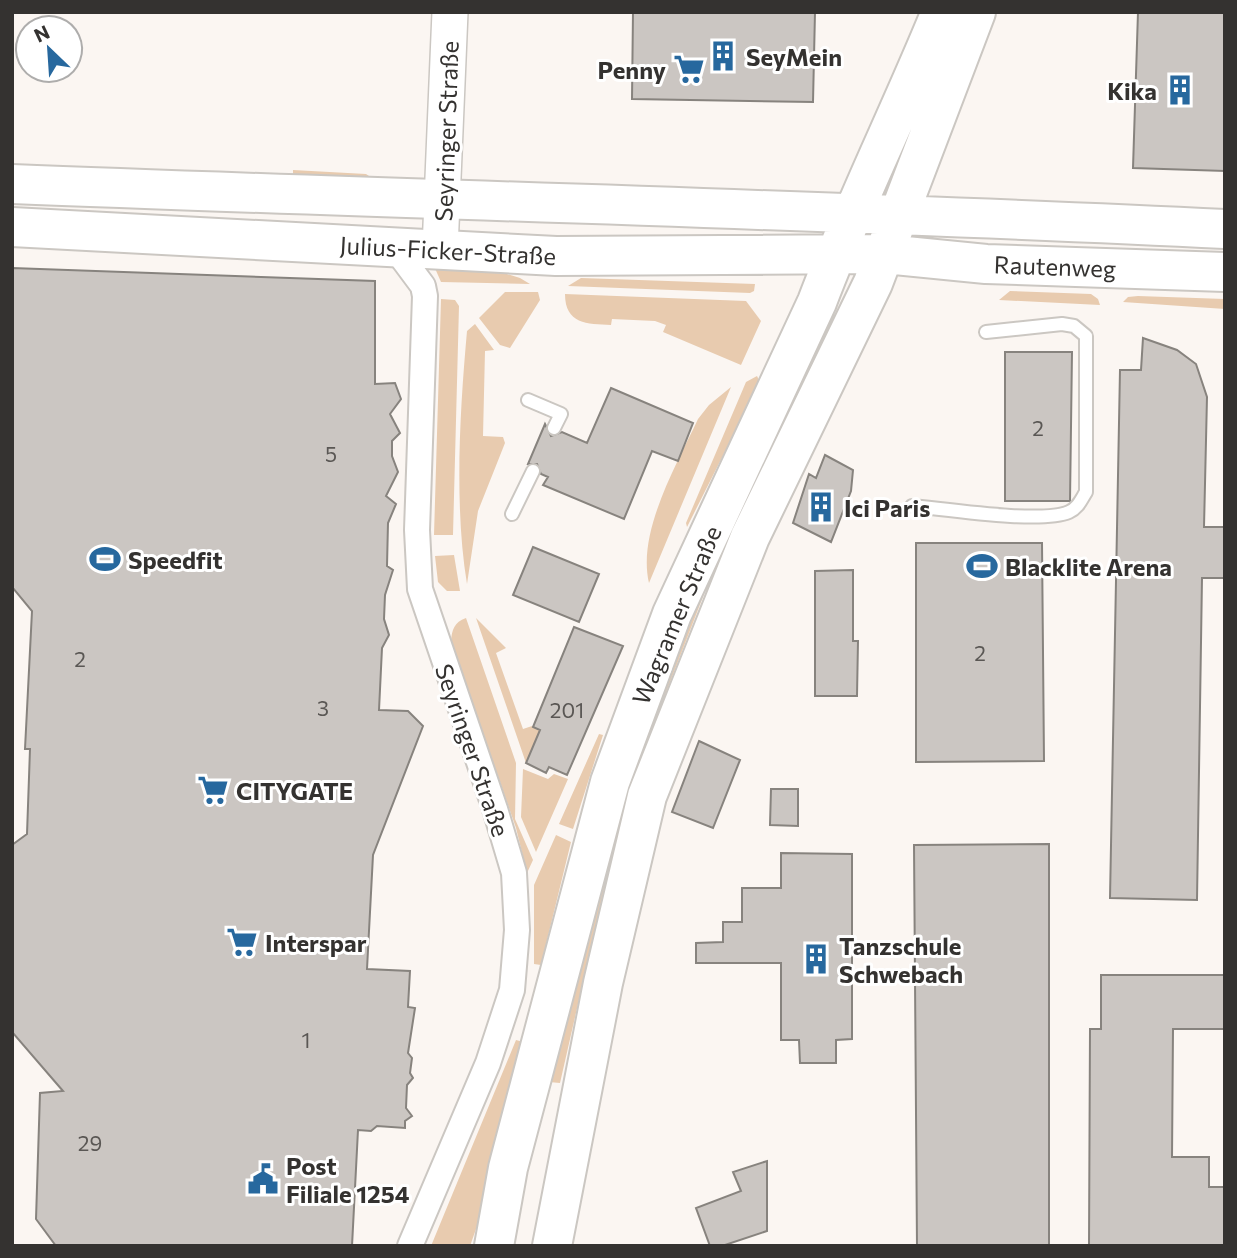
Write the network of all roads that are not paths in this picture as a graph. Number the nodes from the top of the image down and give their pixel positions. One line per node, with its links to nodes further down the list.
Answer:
1 (450, 12): 5 (main road, Seyringer Straße)
2 (941, 12): 6 (main road, Wagramer Straße)
3 (976, 12): 7 (main road, Wagramer Straße)
4 (12, 184): 5 (main road, Julius-Ficker-Straße)
5 (444, 200): 6 (main road, Julius-Ficker-Straße); 11 (main road, Seyringer Straße)
6 (854, 213): 7 (main road, Julius-Ficker-Straße); 12 (main road, Wagramer Straße)
7 (901, 216): 9 (main road, Rautenweg); 13 (main road, Wagramer Straße)
8 (12, 227): 10 (main road, Julius-Ficker-Straße)
9 (1225, 229)
10 (394, 247): 11 (main road, Julius-Ficker-Straße); 21 (street, Seyringer Straße)
11 (440, 249): 12 (main road, Julius-Ficker-Straße)
12 (835, 253): 13 (main road, Julius-Ficker-Straße); 22 (main road, Wagramer Straße)
13 (885, 254): 14 (main road, Rautenweg); 23 (main road, Wagramer Straße)
14 (1225, 272)
15 (986, 332): 19 (lane)
16 (528, 400): 17 (lane)
17 (554, 428)
18 (533, 471): 20 (lane)
19 (912, 506)
20 (512, 514)
21 (410, 1246)
22 (494, 1246)
23 (552, 1246)

